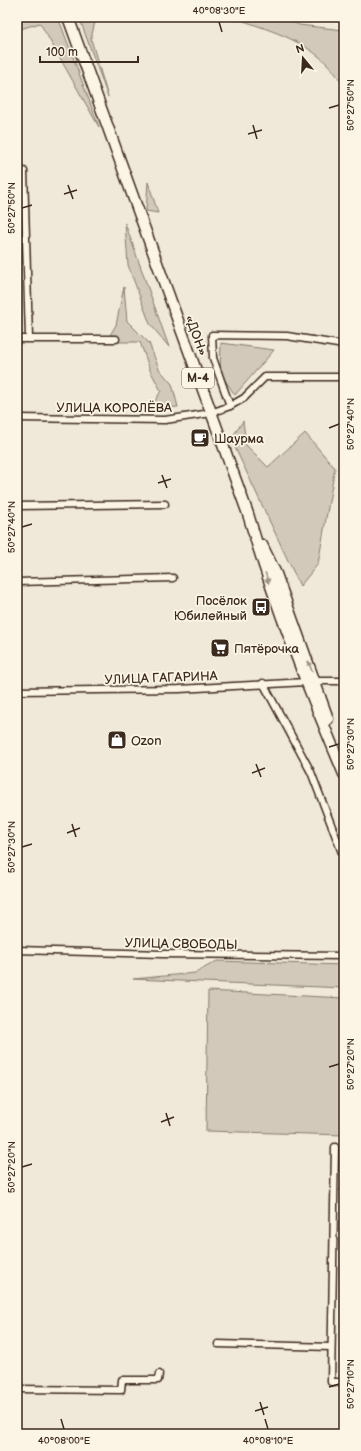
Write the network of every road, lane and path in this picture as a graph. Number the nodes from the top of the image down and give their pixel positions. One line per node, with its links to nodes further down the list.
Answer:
1 (68, 17): 9 (main road, «ДОН» / М-4)
2 (24, 171): 3 (street)
3 (29, 338): 4 (street); 5 (street)
4 (17, 339)
5 (116, 339)
6 (344, 345): 8 (street)
7 (344, 377): 8 (street, УЛИЦА КОРОЛЁВА)
8 (230, 406): 9 (street, УЛИЦА КОРОЛЁВА)
9 (211, 414): 10 (street, УЛИЦА КОРОЛЁВА); 16 (main road, «ДОН» / М-4)
10 (17, 418)
11 (165, 504): 12 (street)
12 (17, 506)
13 (173, 578): 14 (street)
14 (17, 582)
15 (344, 681): 16 (street, УЛИЦА ГАГАРИНА)
16 (310, 682): 17 (street, УЛИЦА ГАГАРИНА); 19 (main road); 20 (main road)
17 (263, 683): 18 (street, УЛИЦА ГАГАРИНА); 21 (street)
18 (17, 691)
19 (344, 770)
20 (344, 774)
21 (344, 858)
22 (17, 950): 23 (street, УЛИЦА СВОБОДЫ)
23 (344, 956)
24 (335, 1147): 26 (street)
25 (218, 1344): 26 (street)
26 (332, 1347): 28 (street)
27 (158, 1374): 29 (street)
28 (344, 1382)
29 (17, 1389)

